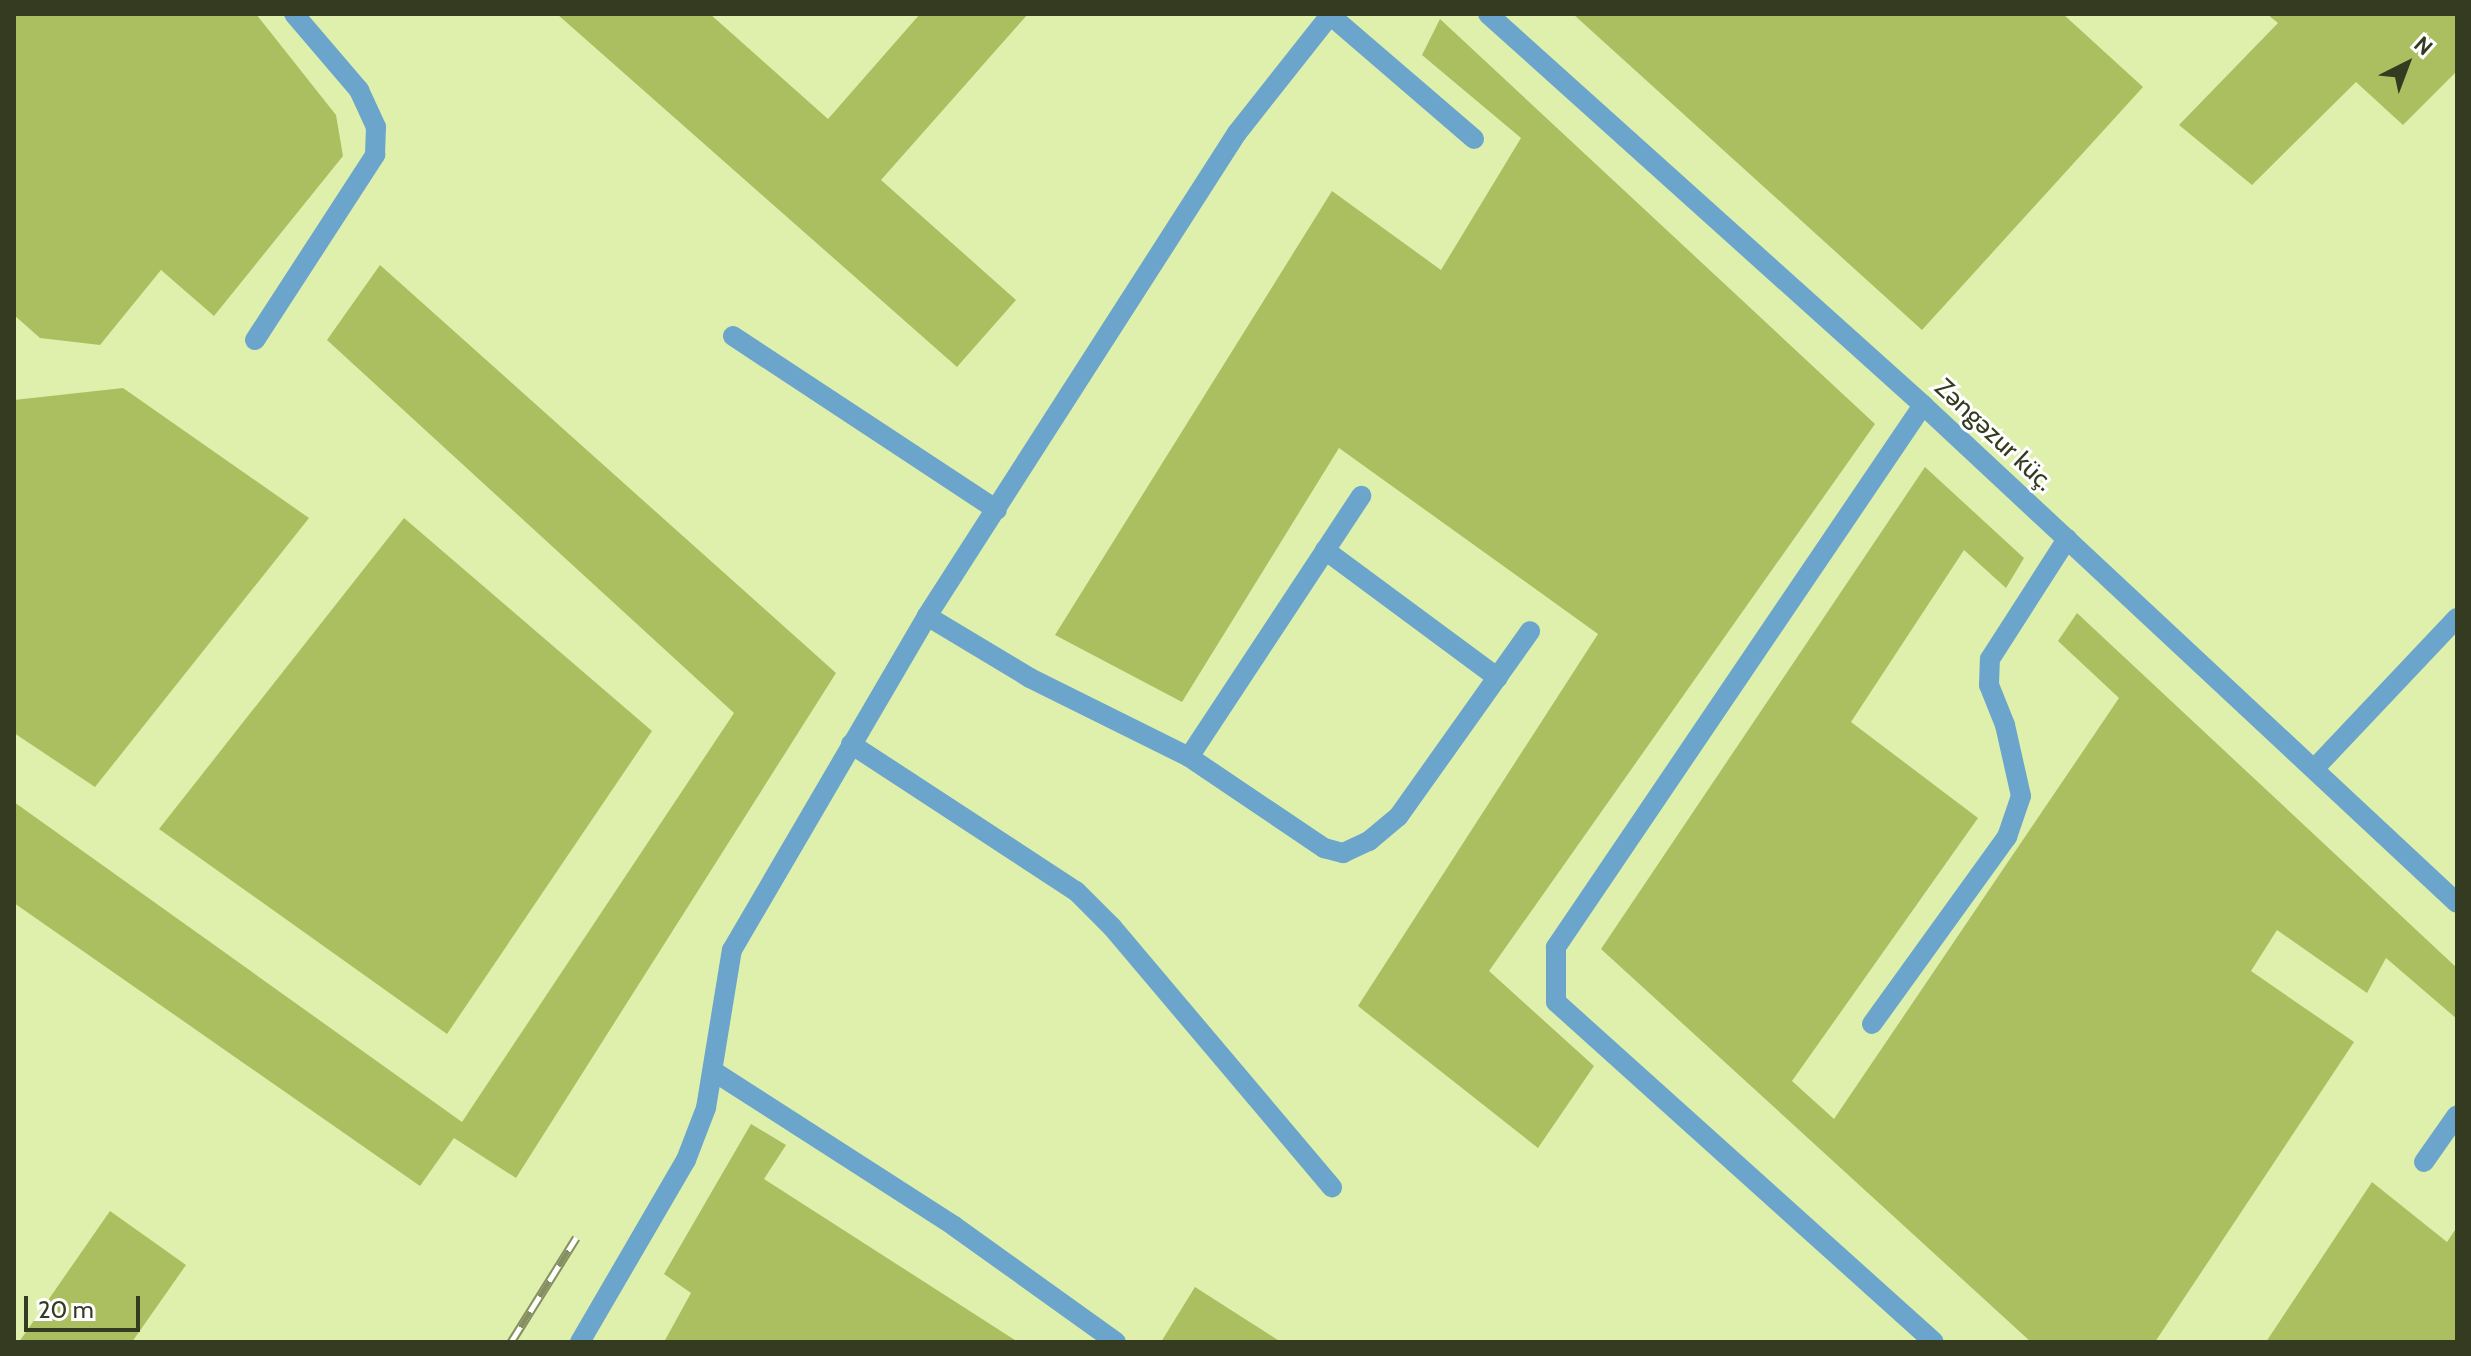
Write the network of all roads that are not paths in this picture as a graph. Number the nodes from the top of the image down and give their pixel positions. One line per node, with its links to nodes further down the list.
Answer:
1 (294, 14): 6 (street)
2 (1330, 14): 4 (street); 9 (street)
3 (1488, 14): 7 (street, Zəngəzur küç.)
4 (1474, 139)
5 (733, 336): 9 (street)
6 (255, 340)
7 (1923, 405): 10 (street, Zəngəzur küç.); 27 (street)
8 (1361, 496): 11 (street)
9 (997, 510): 12 (street)
10 (2067, 539): 18 (street, Zəngəzur küç.); 20 (street)
11 (1325, 550): 15 (street); 17 (street)
12 (927, 616): 16 (street); 17 (street)
13 (2457, 618): 18 (street)
14 (1530, 631): 15 (street)
15 (1498, 678): 17 (street)
16 (851, 744): 21 (street); 24 (street)
17 (1189, 757)
18 (2314, 769): 19 (street, Zəngəzur küç.)
19 (2457, 903)
20 (1872, 1024)
21 (713, 1071): 25 (street); 26 (street)
22 (2457, 1115): 23 (street)
23 (2424, 1162)
24 (1332, 1187)
25 (580, 1342)
26 (1116, 1342)
27 (1934, 1342)

